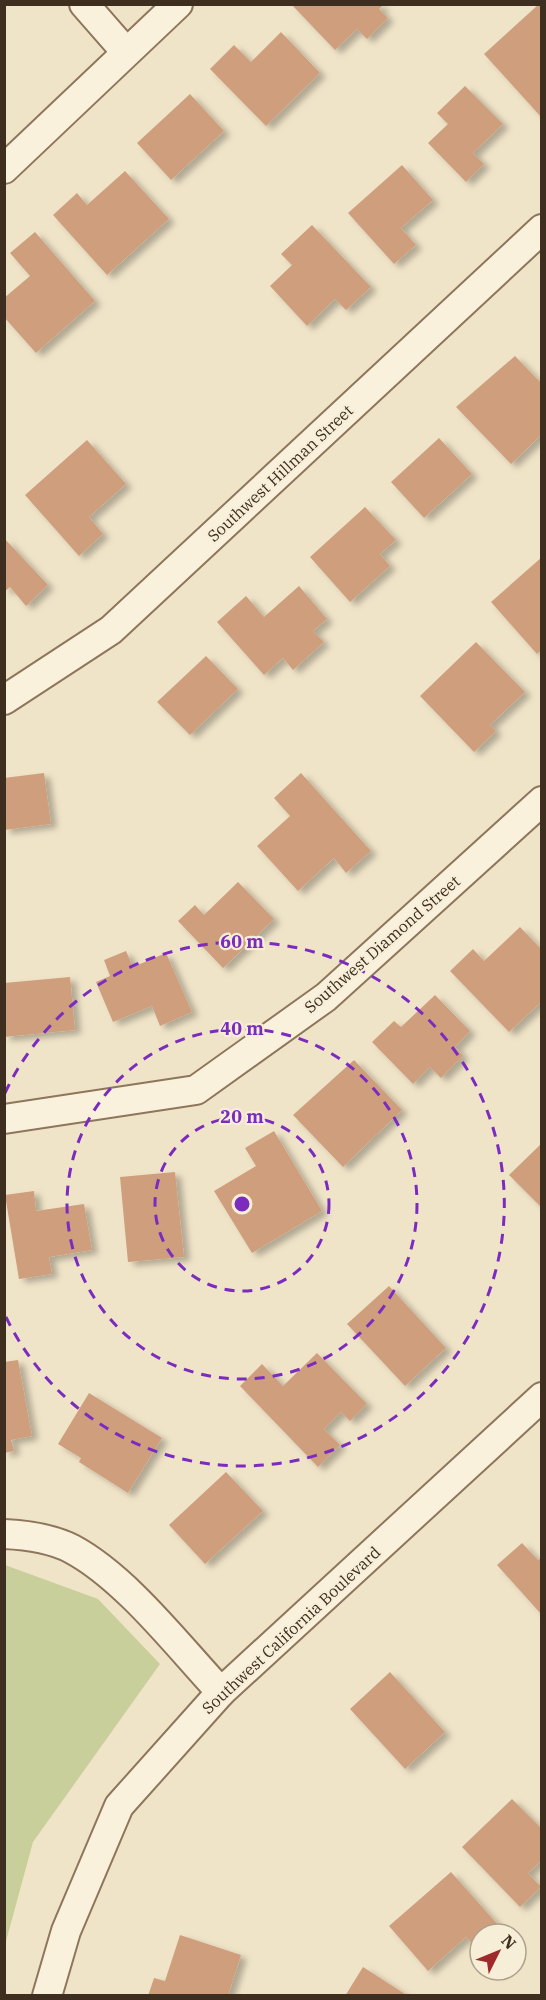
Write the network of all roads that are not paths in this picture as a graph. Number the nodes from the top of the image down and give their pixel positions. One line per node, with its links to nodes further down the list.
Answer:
1 (84, 4): 3 (street)
2 (178, 4): 3 (street)
3 (126, 52): 4 (street)
4 (4, 169)
5 (542, 229): 6 (street, Southwest Hillman Street)
6 (4, 700)
7 (542, 801): 8 (street, Southwest Diamond Street)
8 (4, 1119)
9 (542, 1397): 11 (street, Southwest California Boulevard)
10 (4, 1534): 11 (street)
11 (221, 1692): 12 (street, Southwest California Boulevard)
12 (47, 1995)

